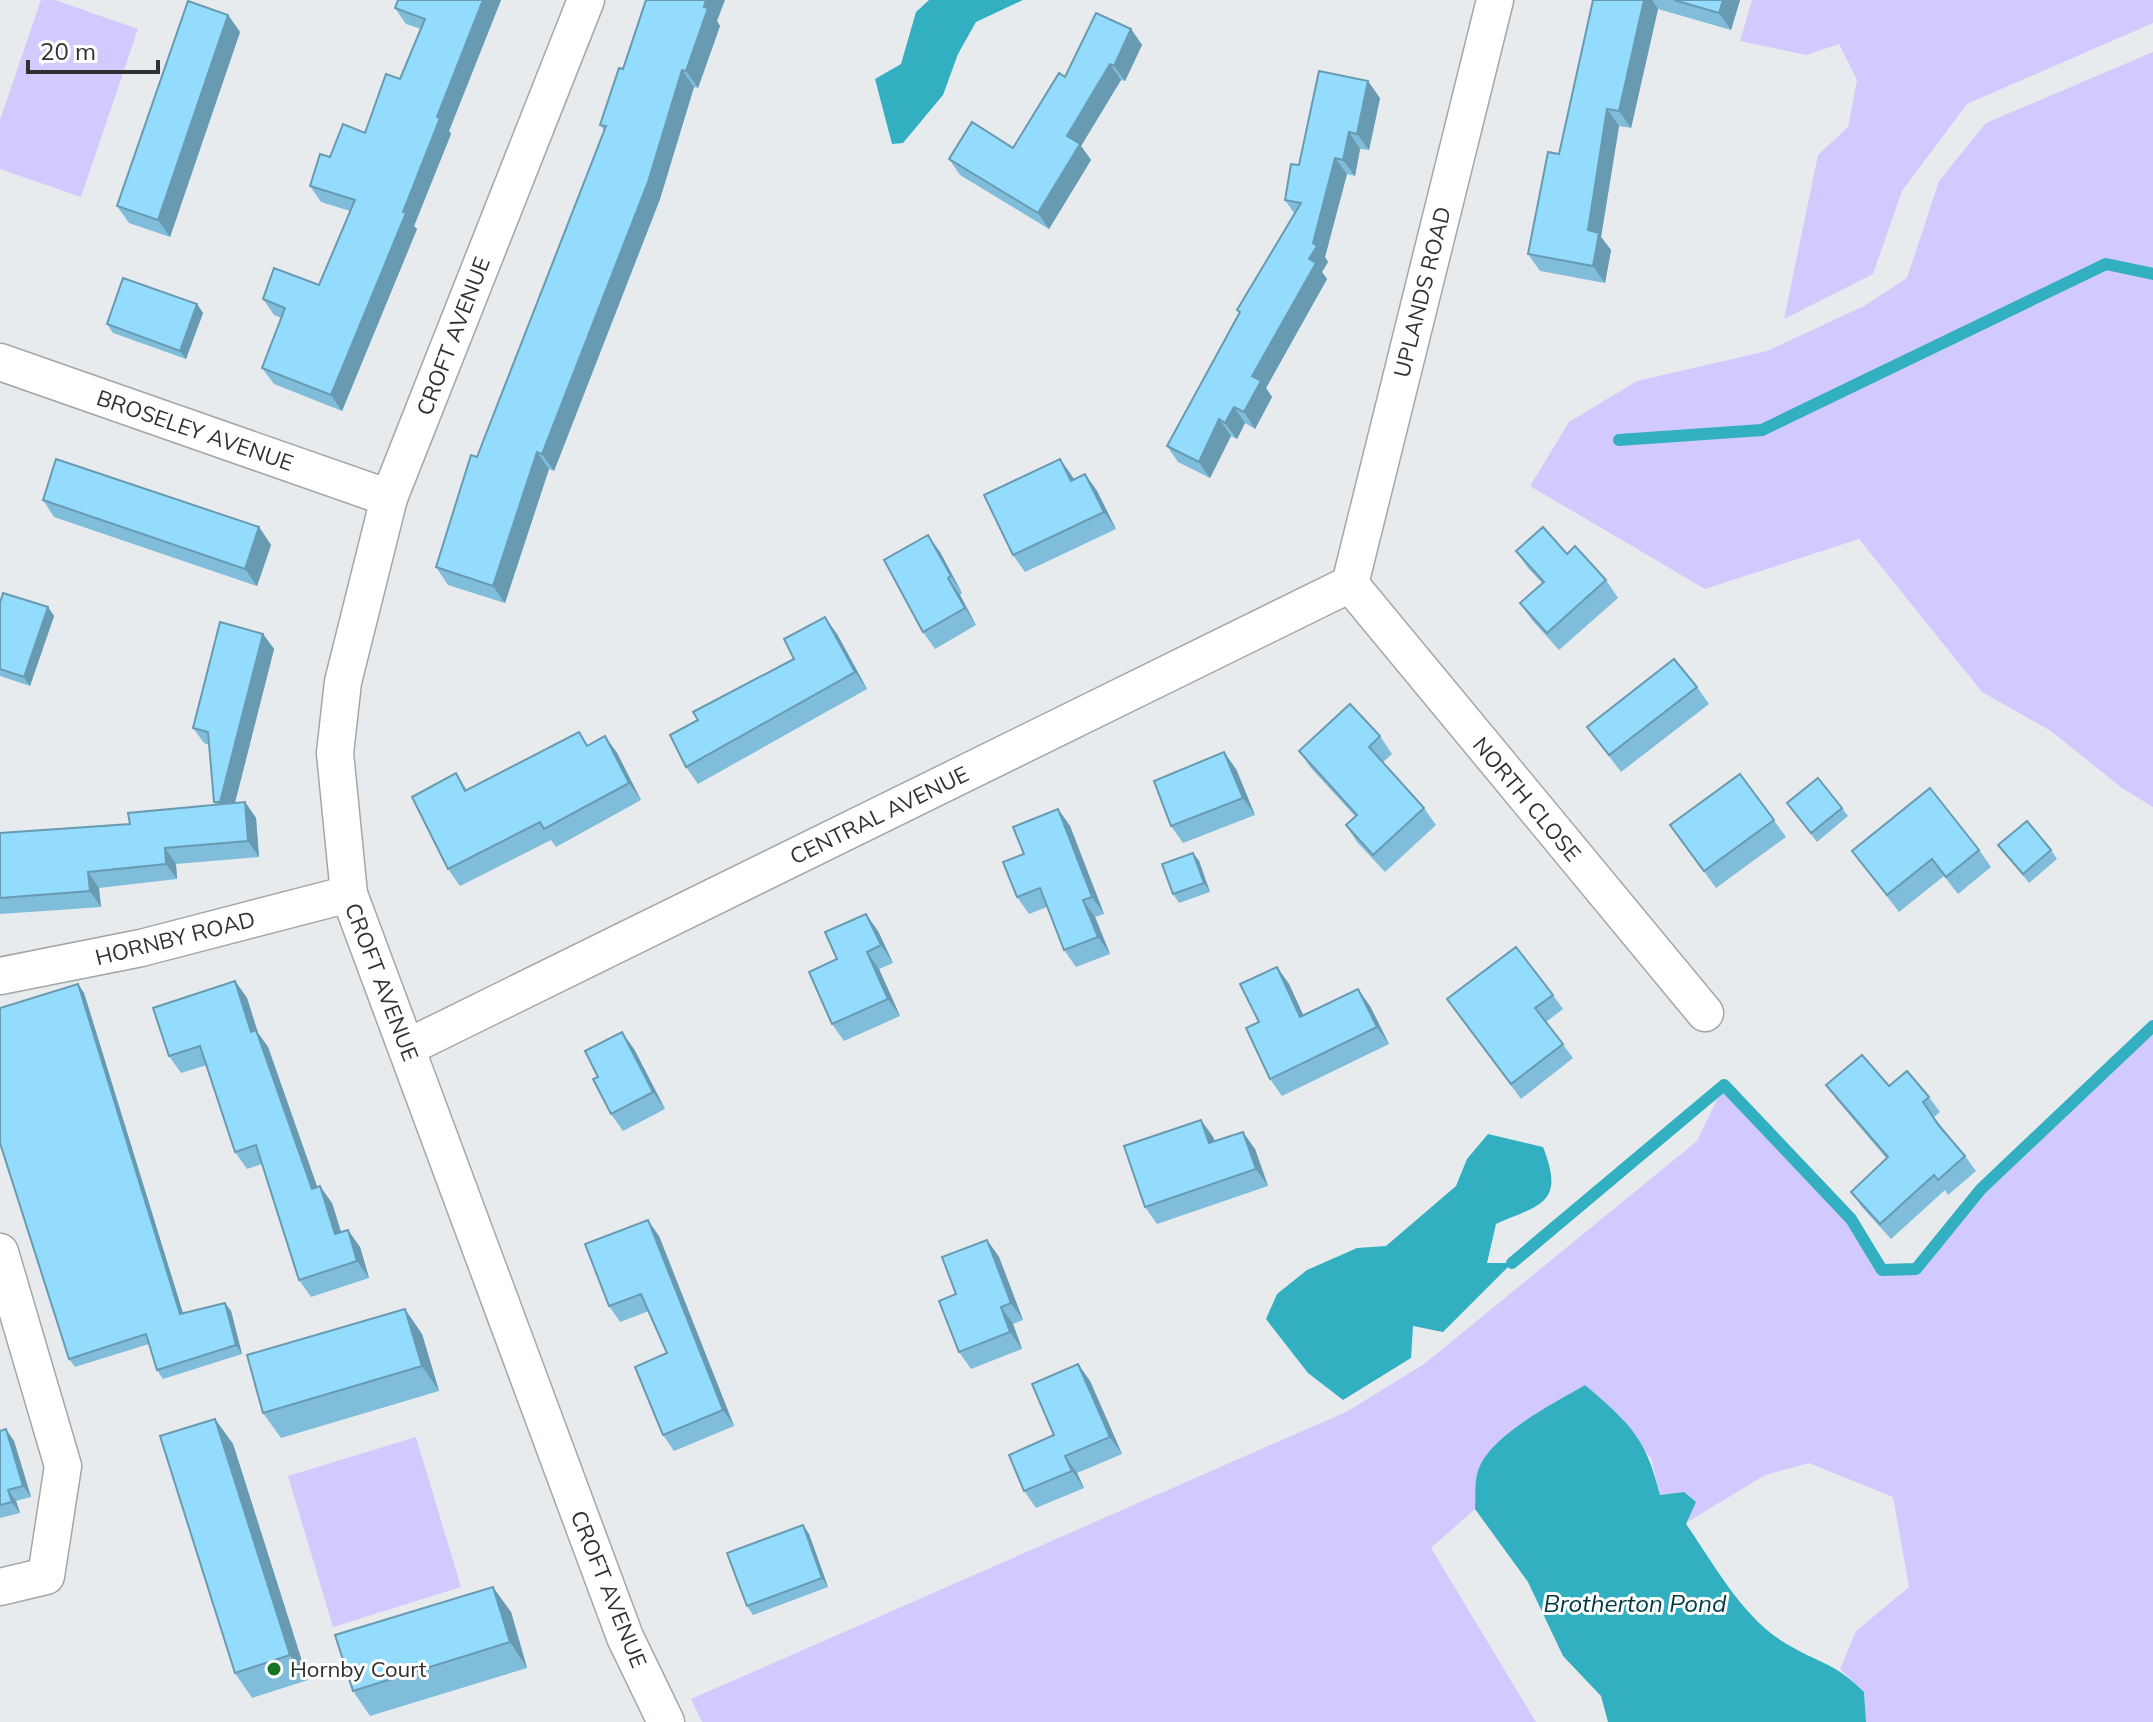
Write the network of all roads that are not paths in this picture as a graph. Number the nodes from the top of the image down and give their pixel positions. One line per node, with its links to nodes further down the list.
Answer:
1 (586, 0): 4 (street, CROFT AVENUE)
2 (1495, 0): 5 (street, UPLANDS ROAD)
3 (0, 362): 4 (street, BROSELEY AVENUE)
4 (389, 498): 6 (street, CROFT AVENUE)
5 (1350, 584): 8 (street, NORTH CLOSE); 9 (street, CENTRAL AVENUE)
6 (349, 894): 7 (street, HORNBY ROAD); 9 (street, CROFT AVENUE)
7 (0, 976)
8 (1705, 1013)
9 (408, 1047): 12 (street, CROFT AVENUE)
10 (0, 1252): 11 (street)
11 (0, 1587)
12 (666, 1722)

